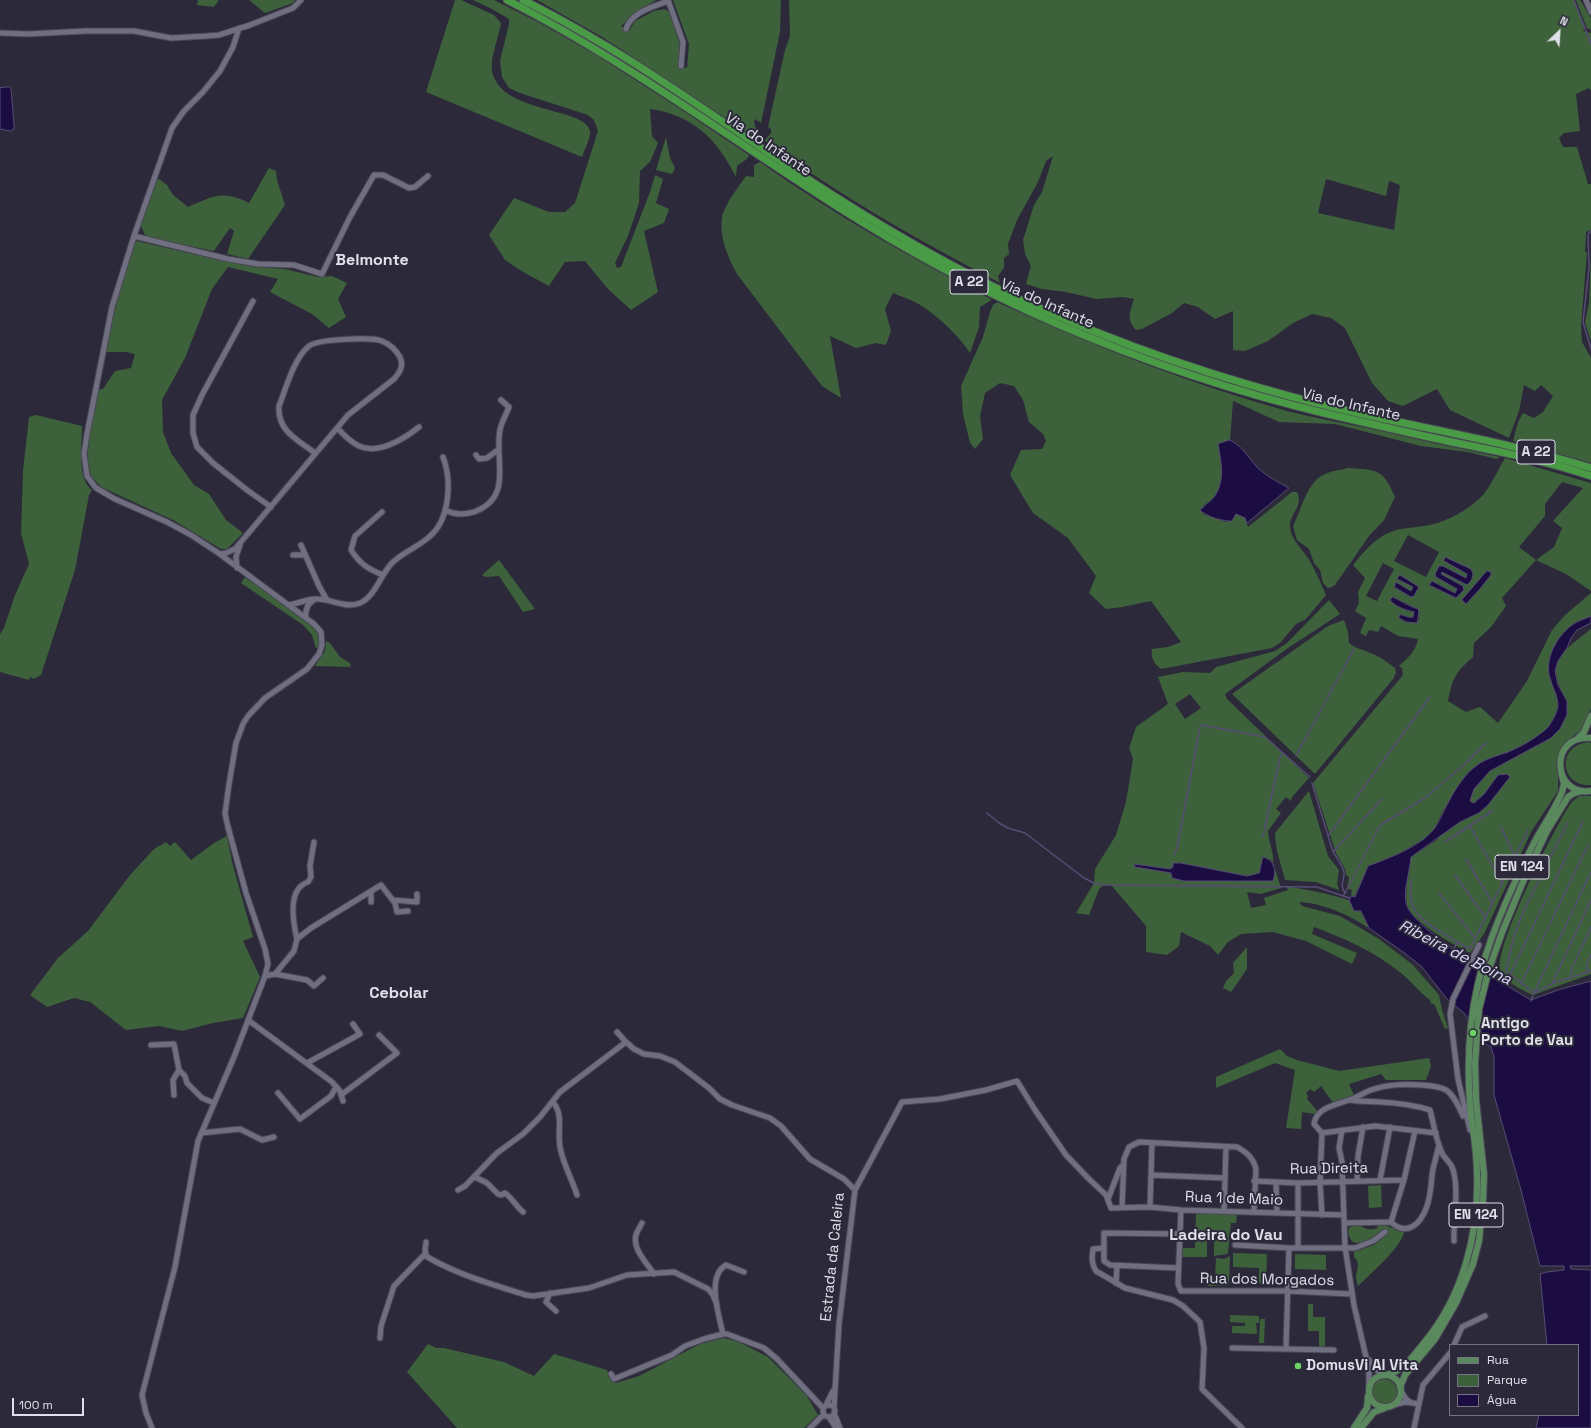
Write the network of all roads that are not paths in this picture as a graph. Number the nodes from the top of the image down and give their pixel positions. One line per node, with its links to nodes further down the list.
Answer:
1 (300, 0): 7 (street)
2 (508, 0): 22 (highway, Via do Infante / A 22)
3 (523, 0): 21 (highway, Via do Infante / A 22)
4 (668, 0): 8 (street); 10 (street)
5 (1586, 0): 6 (street)
6 (1591, 12)
7 (239, 28): 9 (street); 12 (street)
8 (626, 29)
9 (0, 33)
10 (681, 66)
11 (428, 176): 12 (street)
12 (134, 236): 28 (street)
13 (253, 301): 23 (street)
14 (501, 400): 17 (street)
15 (419, 427): 16 (street)
16 (338, 428): 18 (street); 18 (street)
17 (499, 449): 19 (street); 24 (street)
18 (315, 453): 23 (street)
19 (476, 455)
20 (443, 458): 24 (street)
21 (1591, 468)
22 (1591, 476)
23 (271, 507): 26 (street)
24 (445, 510): 32 (street)
25 (382, 512): 32 (street)
26 (243, 541): 28 (street); 31 (street)
27 (301, 545): 30 (street)
28 (220, 554): 31 (street)
29 (293, 555): 30 (street)
30 (305, 555): 34 (street)
31 (237, 568): 35 (street)
32 (383, 575): 34 (street)
33 (317, 598): 34 (street); 35 (street); 36 (street)
34 (327, 600)
35 (288, 605): 36 (street)
36 (306, 618): 52 (street)
37 (1591, 716): 39 (main road, EN 124)
38 (1591, 738): 39 (main road)
39 (1577, 739): 40 (main road, EN 124)
40 (1561, 772): 41 (main road); 62 (main road, EN 124)
41 (1582, 791): 42 (main road); 145 (main road, EN 124)
42 (1591, 791)
43 (314, 842): 49 (street)
44 (371, 892): 46 (street); 47 (street); 49 (street)
45 (417, 894): 46 (street)
46 (393, 900): 48 (street)
47 (371, 902)
48 (408, 911)
49 (297, 939): 51 (street)
50 (1479, 945): 63 (street)
51 (275, 974): 52 (street); 53 (street)
52 (265, 976): 54 (street)
53 (323, 978)
54 (248, 1020): 60 (street); 69 (street)
55 (354, 1024): 60 (street)
56 (617, 1032): 58 (street, Estrada da Caleira)
57 (379, 1035): 64 (street)
58 (626, 1042): 68 (street); 96 (street, Estrada da Caleira)
59 (151, 1045): 61 (street)
60 (306, 1063): 64 (street)
61 (178, 1070): 66 (street); 69 (street)
62 (1469, 1072): 63 (street); 82 (main road, EN 124)
63 (1458, 1079): 82 (street)
64 (336, 1087): 65 (street)
65 (278, 1093)
66 (174, 1095)
67 (1350, 1100): 70 (street); 76 (street); 77 (street)
68 (553, 1102): 85 (street); 97 (street)
69 (214, 1103): 75 (street)
70 (1463, 1116)
71 (1363, 1127): 72 (street); 73 (street); 88 (street)
72 (1390, 1127): 74 (street); 89 (street)
73 (1342, 1130): 76 (street); 87 (street)
74 (1415, 1131): 77 (street); 90 (street)
75 (201, 1133): 78 (street); 152 (street)
76 (1322, 1133): 93 (street)
77 (1436, 1133): 80 (street)
78 (274, 1137)
79 (1152, 1143): 81 (street); 83 (street); 84 (street)
80 (1439, 1144): 109 (street); 114 (street)
81 (1226, 1146): 86 (street); 91 (street)
82 (1476, 1154): 142 (main road, EN 124)
83 (1123, 1165): 98 (street); 99 (street)
84 (1151, 1175): 86 (street); 100 (street)
85 (475, 1177): 95 (street); 103 (street)
86 (1225, 1178): 102 (street)
87 (1343, 1180): 88 (street, Rua Direita); 93 (street, Rua Direita); 108 (street)
88 (1357, 1180): 89 (street, Rua Direita)
89 (1380, 1180): 90 (street, Rua Direita)
90 (1404, 1180): 109 (street)
91 (1254, 1181): 92 (street, Rua Direita); 104 (street)
92 (1276, 1182): 94 (street, Rua Direita); 105 (street)
93 (1320, 1182): 94 (street, Rua Direita); 107 (street)
94 (1298, 1183): 106 (street)
95 (458, 1190)
96 (855, 1190): 98 (street); 143 (street, Estrada da Caleira)
97 (577, 1195)
98 (1108, 1199): 99 (street)
99 (1122, 1206): 100 (street, Rua 1 de Maio)
100 (1150, 1207): 101 (street, Rua 1 de Maio)
101 (1181, 1210): 102 (street, Rua 1 de Maio); 113 (street)
102 (1224, 1211): 104 (street, Rua 1 de Maio)
103 (523, 1212)
104 (1254, 1212): 105 (street, Rua 1 de Maio)
105 (1276, 1213): 106 (street, Rua 1 de Maio)
106 (1298, 1214): 107 (street, Rua 1 de Maio); 117 (street)
107 (1322, 1214): 108 (street, Rua 1 de Maio)
108 (1344, 1214): 111 (street)
109 (1391, 1222): 111 (street)
110 (642, 1223): 125 (street)
111 (1345, 1223): 118 (street)
112 (1385, 1232): 118 (street)
113 (1180, 1234): 119 (street); 123 (street)
114 (1454, 1241)
115 (426, 1242): 121 (street)
116 (1235, 1245): 120 (street)
117 (1298, 1247): 118 (street); 120 (street)
118 (1345, 1247): 129 (street)
119 (1104, 1248): 122 (street); 126 (street)
120 (1289, 1248): 127 (street)
121 (428, 1258): 128 (street); 134 (street)
122 (1117, 1266): 123 (street, Rua dos Morgados); 126 (street)
123 (1178, 1268): 127 (street, Rua dos Morgados)
124 (744, 1272): 130 (street)
125 (654, 1274): 128 (street); 130 (street)
126 (1116, 1283): 156 (street)
127 (1287, 1291): 129 (street, Rua dos Morgados); 137 (street)
128 (550, 1293): 131 (street)
129 (1352, 1294): 140 (street)
130 (717, 1305): 133 (street)
131 (556, 1311)
132 (1485, 1316): 135 (street)
133 (723, 1334): 141 (street); 149 (street)
134 (380, 1338)
135 (1454, 1344)
136 (1232, 1348): 137 (street)
137 (1286, 1348): 138 (street)
138 (1334, 1350)
139 (1449, 1354): 147 (street)
140 (1366, 1356): 142 (street); 144 (street)
141 (611, 1374)
142 (1384, 1374): 144 (main road, EN 124); 145 (main road)
143 (834, 1388): 149 (street); 150 (street, Estrada da Caleira)
144 (1368, 1388): 148 (main road); 157 (main road)
145 (1401, 1389): 146 (street); 148 (main road, EN 124)
146 (1410, 1402): 147 (street); 148 (street)
147 (1418, 1404): 159 (street)
148 (1391, 1406): 158 (main road)
149 (825, 1407): 150 (street); 151 (street)
150 (834, 1411): 151 (street); 155 (street)
151 (827, 1416): 153 (street); 154 (street)
152 (152, 1428)
153 (810, 1428)
154 (836, 1428)
155 (840, 1428)
156 (1242, 1428)
157 (1354, 1428)
158 (1361, 1428)
159 (1414, 1428)

